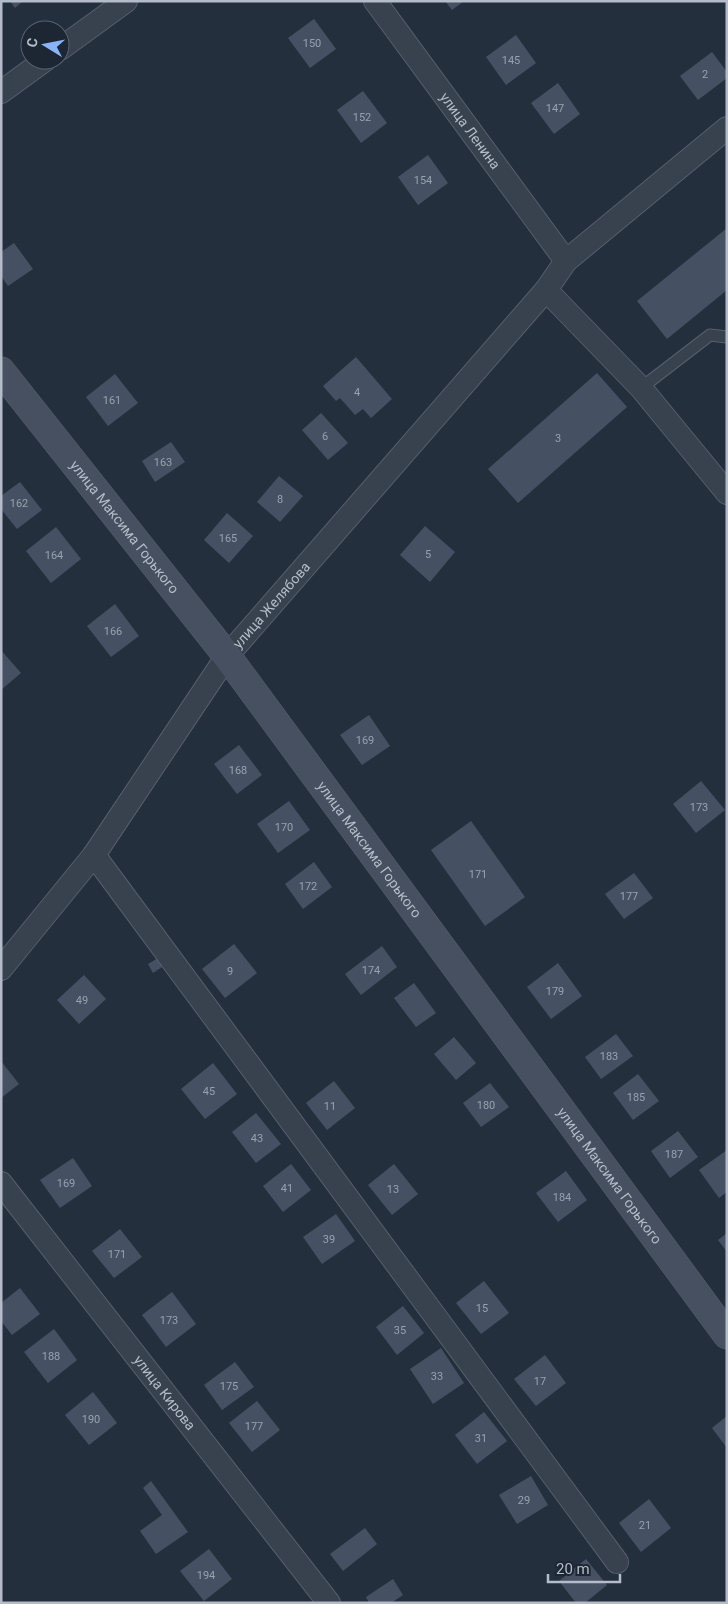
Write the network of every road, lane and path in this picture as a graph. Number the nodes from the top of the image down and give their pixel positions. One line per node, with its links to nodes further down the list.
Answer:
1 (126, 1): 3 (street)
2 (374, 1): 7 (street, улица Ленина)
3 (70, 42)
4 (31, 70): 5 (street)
5 (1, 92)
6 (727, 128): 7 (street, улица Желябова)
7 (566, 261): 8 (street, улица Желябова)
8 (546, 290): 11 (street); 13 (street, улица Желябова)
9 (727, 337): 11 (lane)
10 (1, 371): 13 (street, улица Максима Горького)
11 (641, 388): 12 (street)
12 (727, 493)
13 (227, 656): 14 (street, улица Желябова); 17 (street, улица Максима Горького)
14 (94, 855): 15 (street, улица Желябова); 18 (street)
15 (1, 969)
16 (1, 1183): 19 (street, улица Кирова)
17 (727, 1335)
18 (617, 1562)
19 (329, 1603)

